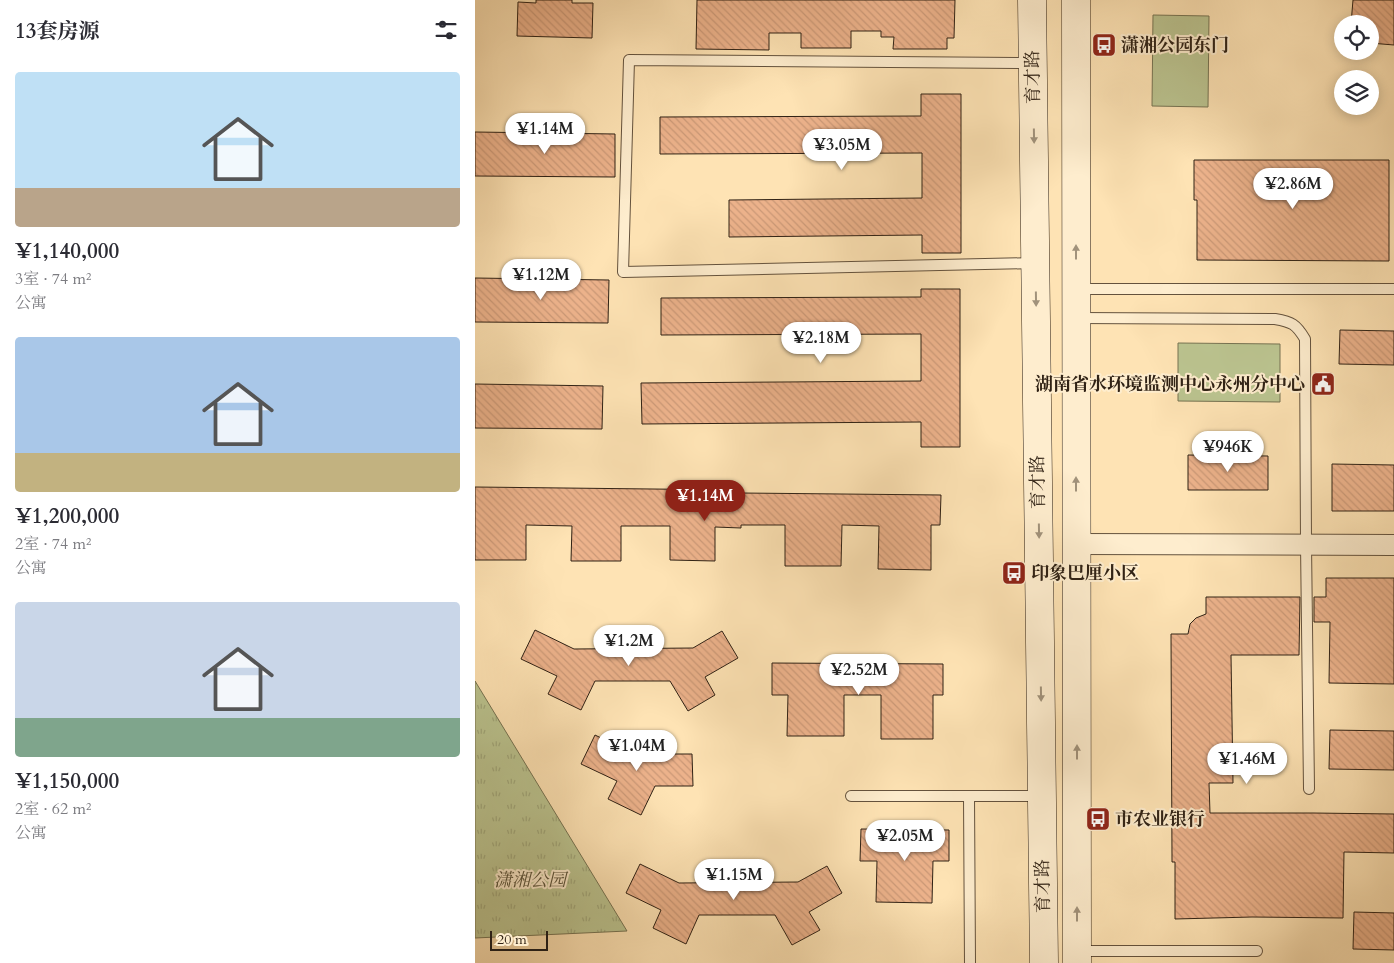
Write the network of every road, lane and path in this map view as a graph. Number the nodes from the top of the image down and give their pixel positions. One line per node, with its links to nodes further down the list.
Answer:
1 (1032, 0): 3 (main road, 育才路)
2 (1076, 0): 5 (main road, 育才路, one-way to 2)
3 (1033, 63): 4 (main road, 育才路, one-way to 4); 4 (lane)
4 (1035, 263): 14 (main road, 育才路, one-way to 14)
5 (1076, 289): 6 (lane); 7 (main road, 育才路)
6 (1394, 289)
7 (1076, 318): 8 (main road, 育才路, one-way to 7); 9 (lane)
8 (1076, 544): 9 (street); 16 (main road, 育才路, one-way to 8)
9 (1306, 544): 10 (street); 11 (lane)
10 (1394, 544)
11 (1309, 789)
12 (851, 796): 13 (lane)
13 (969, 796): 14 (lane); 17 (lane)
14 (1042, 796): 18 (main road, 育才路)
15 (1257, 951): 16 (lane)
16 (1077, 957)
17 (970, 963)
18 (1044, 963)

